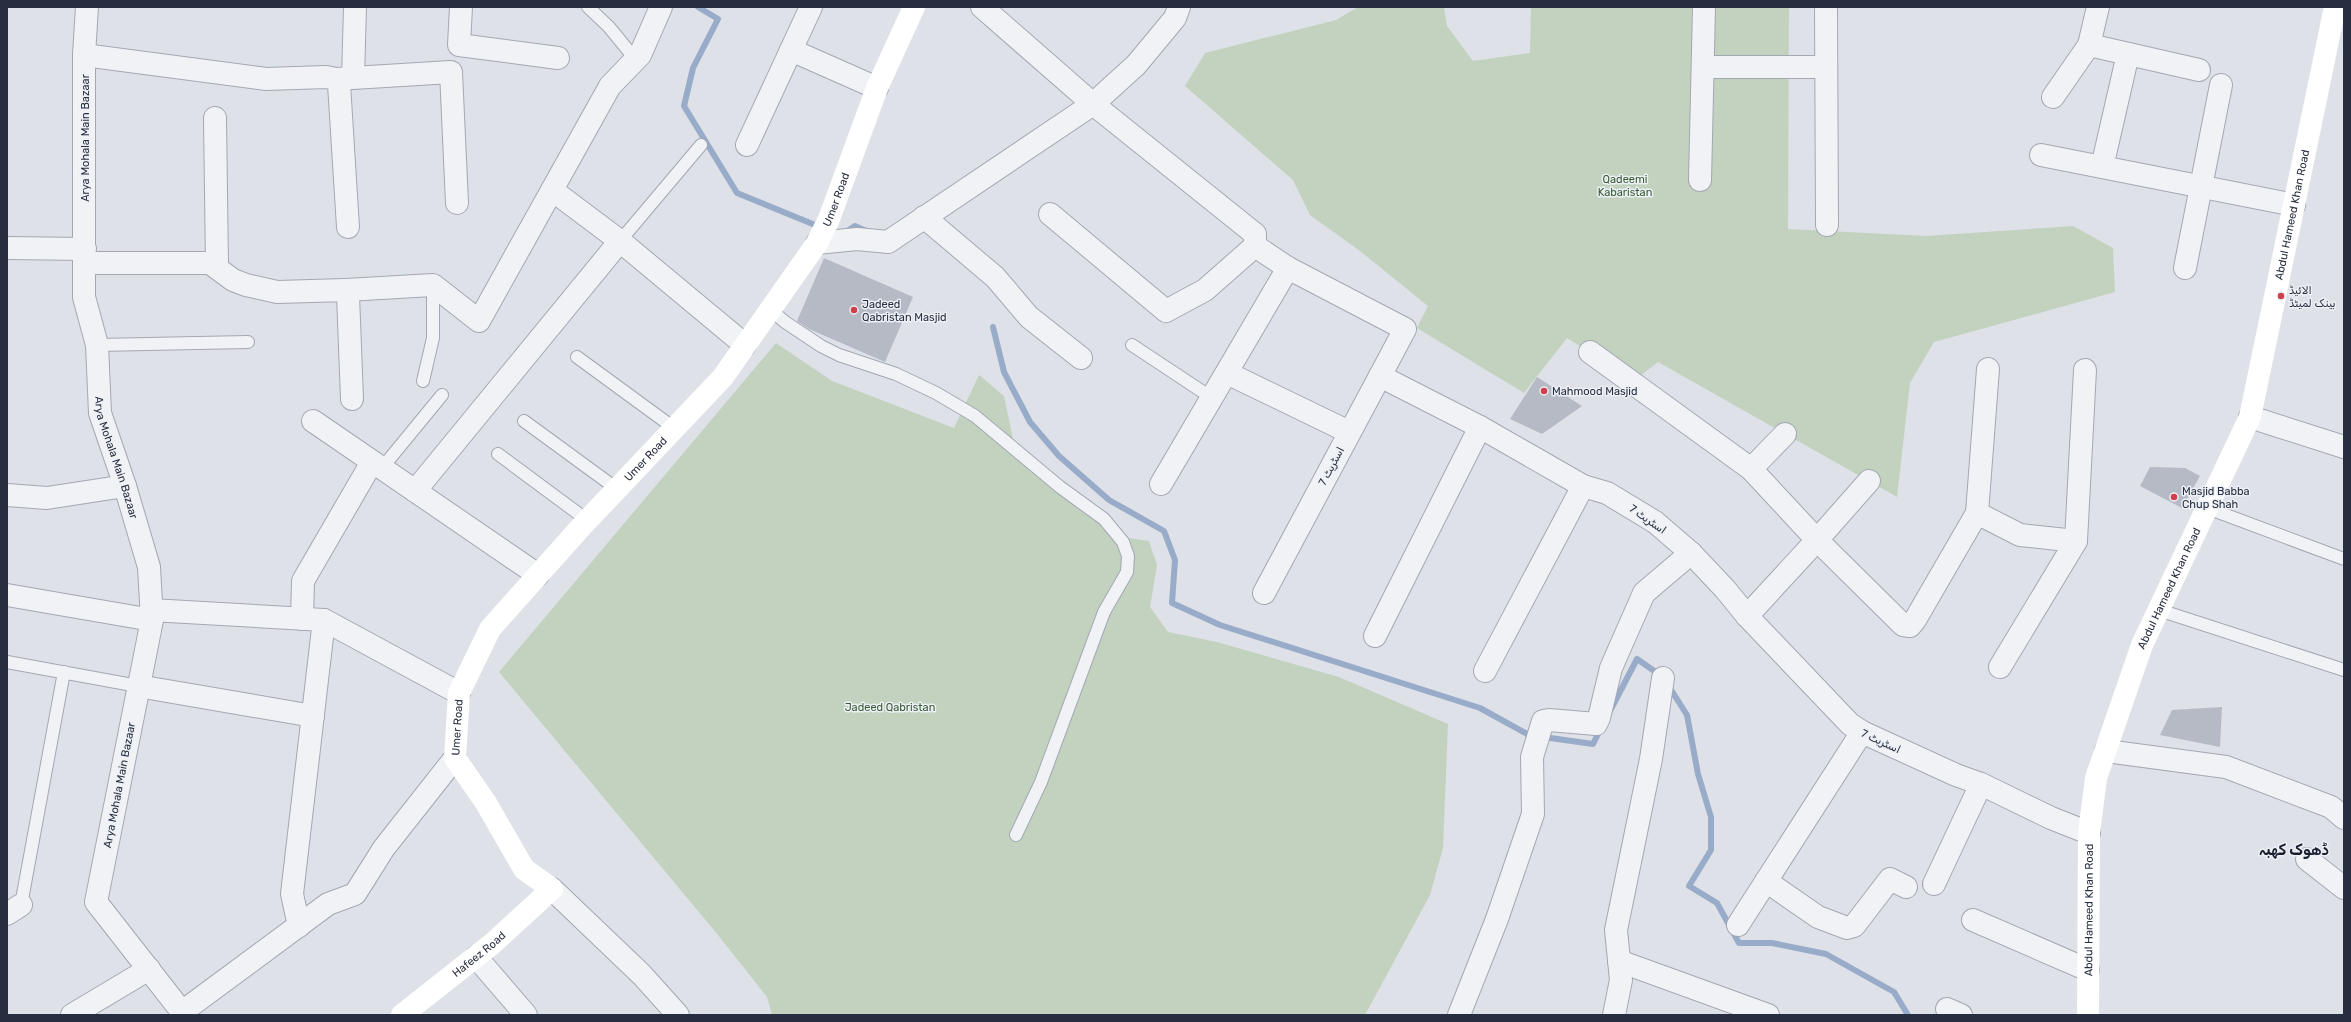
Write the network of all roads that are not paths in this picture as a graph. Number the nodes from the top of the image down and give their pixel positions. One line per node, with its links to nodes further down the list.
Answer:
1 (88, 7): 17 (street, Arya Mohala Main Bazaar)
2 (355, 7): 23 (street)
3 (460, 7): 18 (street)
4 (588, 7): 19 (lane)
5 (661, 7): 19 (street)
6 (811, 7): 15 (street)
7 (914, 7): 25 (street, Umer Road)
8 (982, 7): 27 (street)
9 (1178, 7): 27 (street)
10 (1704, 7): 20 (street)
11 (1826, 7): 21 (street)
12 (2098, 7): 14 (street)
13 (2335, 7): 37 (street, Abdul Hameed Khan Road)
14 (2089, 45): 16 (street); 26 (street)
15 (791, 50): 25 (street); 29 (street)
16 (2128, 54): 22 (street); 32 (street)
17 (84, 56): 23 (street); 46 (street, Arya Mohala Main Bazaar)
18 (558, 58)
19 (636, 60): 35 (street)
20 (1703, 67): 21 (street); 33 (street)
21 (1826, 67): 40 (street)
22 (2199, 70)
23 (345, 79): 36 (street); 41 (street)
24 (2221, 85): 34 (street)
25 (877, 88): 43 (street, Umer Road)
26 (2053, 97)
27 (1093, 104): 39 (street); 44 (street)
28 (215, 118): 47 (street)
29 (747, 145)
30 (700, 146): 42 (lane)
31 (2041, 155): 32 (street)
32 (2102, 167): 34 (street)
33 (1700, 180)
34 (2201, 187): 37 (street); 49 (street)
35 (552, 190): 42 (street); 50 (street)
36 (457, 202)
37 (2294, 205): 68 (street, Abdul Hameed Khan Road)
38 (1050, 214): 44 (street)
39 (924, 217): 43 (street); 59 (street)
40 (1827, 225)
41 (348, 227)
42 (620, 242): 54 (street); 84 (street)
43 (817, 243): 52 (street, Umer Road)
44 (1255, 246): 48 (street)
45 (7, 248): 46 (street)
46 (85, 256): 47 (street); 56 (street, Arya Mohala Main Bazaar)
47 (217, 266): 51 (street)
48 (1288, 268): 62 (street); 63 (street)
49 (2185, 268)
50 (433, 286): 51 (street); 64 (lane)
51 (346, 290): 67 (street)
52 (770, 309): 54 (street, Umer Road); 117 (lane)
53 (248, 342): 56 (lane)
54 (745, 345): 71 (street, Umer Road)
55 (1132, 345): 66 (lane)
56 (97, 346): 81 (street, Arya Mohala Main Bazaar)
57 (1590, 352): 78 (street)
58 (577, 357): 71 (lane)
59 (1081, 358)
60 (1988, 369): 87 (street)
61 (2085, 370): 90 (street)
62 (1227, 373): 66 (street); 73 (street)
63 (1380, 376): 72 (street, اسٹریٹ 7); 73 (street, اسٹریٹ 7)
64 (423, 381)
65 (442, 395): 77 (lane)
66 (1212, 398): 80 (street)
67 (352, 399)
68 (2250, 417): 75 (street); 86 (street, Abdul Hameed Khan Road)
69 (524, 420): 83 (lane)
70 (313, 421): 77 (street)
71 (674, 428): 83 (street, Umer Road)
72 (1480, 428): 82 (street, اسٹریٹ 7); 101 (street)
73 (1349, 432): 94 (street, اسٹریٹ 7)
74 (1785, 434): 78 (street)
75 (2344, 447)
76 (498, 454): 88 (lane)
77 (377, 465): 84 (street); 99 (street)
78 (1751, 469): 89 (street)
79 (1869, 481): 89 (street)
80 (1161, 484)
81 (125, 486): 85 (street); 97 (street, Arya Mohala Main Bazaar)
82 (1583, 486): 91 (street, اسٹریٹ 7); 105 (street)
83 (617, 489): 88 (street, Umer Road)
84 (415, 491): 93 (street)
85 (7, 495)
86 (2207, 508): 92 (lane); 96 (street, Abdul Hameed Khan Road)
87 (1977, 513): 89 (street); 90 (street)
88 (588, 520): 93 (street, Umer Road)
89 (1817, 540): 98 (street)
90 (2076, 541): 103 (street)
91 (1691, 553): 98 (street, اسٹریٹ 7); 134 (street)
92 (2344, 559)
93 (538, 575): 109 (street, Umer Road)
94 (1264, 593)
95 (7, 595): 97 (street)
96 (2159, 610): 104 (lane); 112 (street, Abdul Hameed Khan Road)
97 (151, 615): 99 (street); 108 (street, Arya Mohala Main Bazaar)
98 (1747, 616): 111 (street, اسٹریٹ 7)
99 (302, 619): 100 (street)
100 (324, 620): 109 (street); 110 (street)
101 (1375, 636)
102 (7, 662): 106 (lane)
103 (2000, 667)
104 (2344, 670)
105 (1485, 671)
106 (64, 672): 108 (lane); 124 (lane)
107 (1663, 678): 129 (street)
108 (138, 686): 110 (street); 130 (street, Arya Mohala Main Bazaar)
109 (459, 693): 113 (street, Umer Road)
110 (313, 716): 126 (street)
111 (1862, 732): 114 (street, اسٹریٹ 7); 120 (street)
112 (2106, 751): 115 (street); 116 (street, Abdul Hameed Khan Road)
113 (455, 758): 123 (street, Umer Road); 126 (street)
114 (1981, 784): 116 (street, اسٹریٹ 7); 121 (street)
115 (2344, 818)
116 (2089, 833): 131 (street, Abdul Hameed Khan Road)
117 (1016, 835)
118 (2307, 859): 119 (street)
119 (2340, 877)
120 (1766, 881): 122 (street); 127 (street)
121 (1934, 884)
122 (1906, 887)
123 (552, 889): 128 (street, Hafeez Road); 137 (street)
124 (14, 909)
125 (1973, 920): 131 (street)
126 (298, 926): 132 (street)
127 (1738, 926)
128 (476, 957): 133 (street, Hafeez Road); 136 (street)
129 (1619, 960): 138 (street); 139 (street)
130 (149, 970): 132 (street); 135 (street)
131 (2088, 970): 140 (street, Abdul Hameed Khan Road)
132 (182, 1014)
133 (406, 1014)
134 (1465, 1014)
135 (72, 1015)
136 (526, 1015)
137 (678, 1015)
138 (1614, 1015)
139 (1768, 1015)
140 (2088, 1015)

